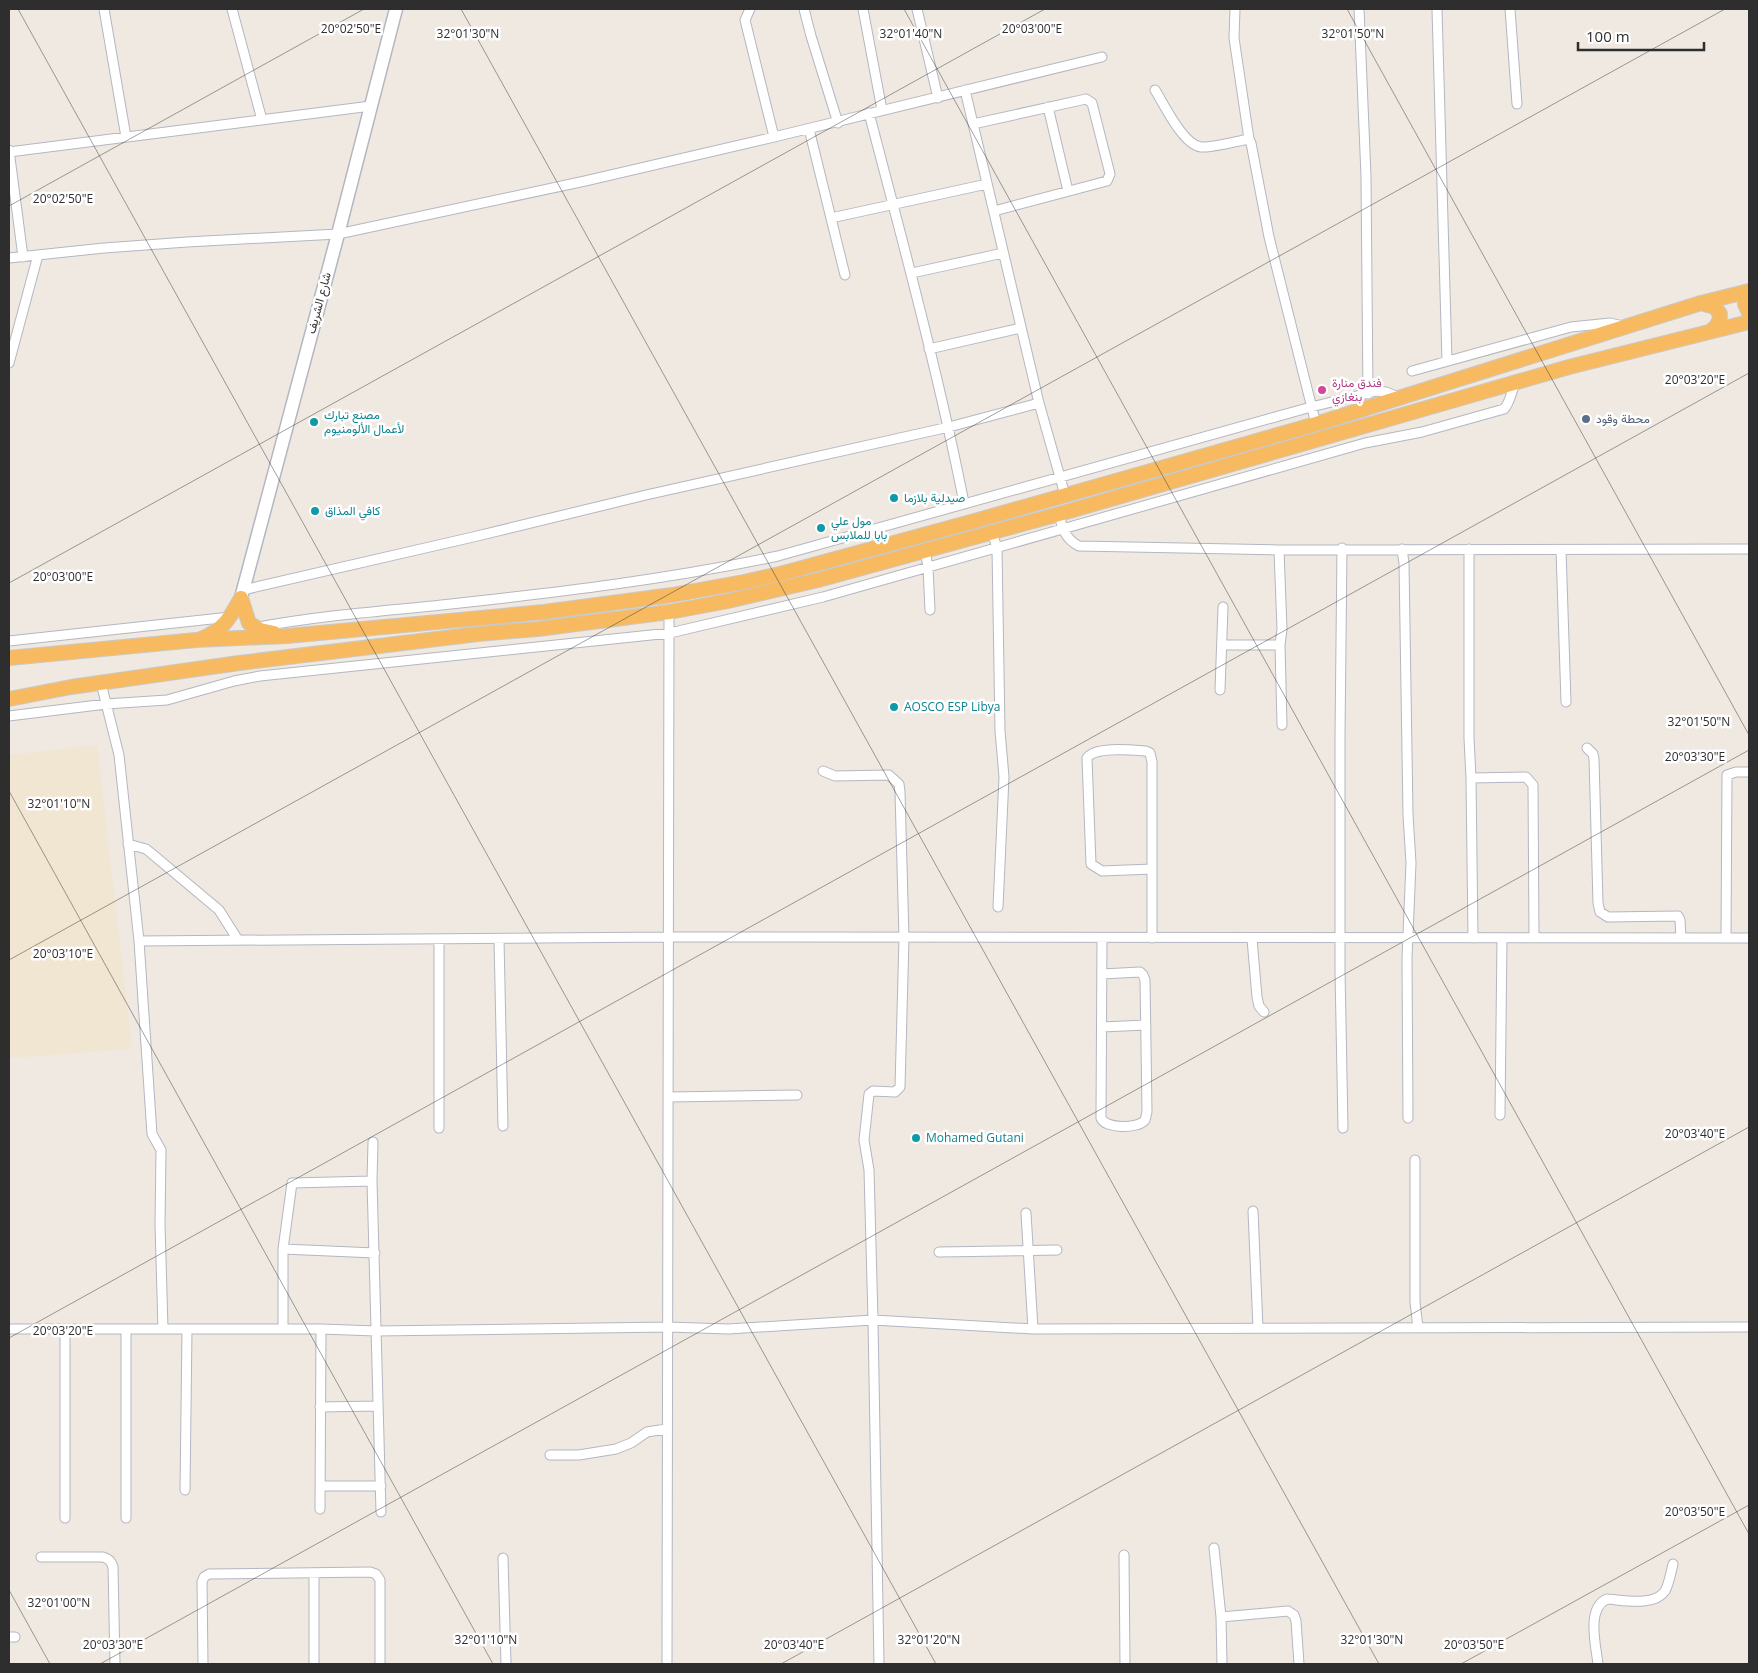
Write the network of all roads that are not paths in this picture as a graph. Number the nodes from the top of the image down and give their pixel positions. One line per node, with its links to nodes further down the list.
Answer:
1 (104, 9): 25 (street)
2 (232, 9): 21 (street)
3 (396, 9): 17 (main road, شارع الشريف)
4 (750, 9): 26 (street)
5 (804, 9): 22 (street)
6 (864, 9): 19 (street)
7 (917, 9): 15 (street)
8 (1235, 9): 27 (street)
9 (1358, 9): 55 (street)
10 (1437, 9): 51 (street)
11 (1510, 9): 16 (street)
12 (1102, 57): 13 (street)
13 (965, 90): 15 (street); 23 (street)
14 (1155, 90): 27 (street)
15 (938, 98): 19 (street)
16 (1516, 104)
17 (371, 106): 21 (street); 34 (main road, شارع الشريف)
18 (1048, 107): 23 (street); 30 (street); 30 (street)
19 (882, 110): 20 (street)
20 (870, 113): 22 (street); 31 (street)
21 (262, 120): 25 (street)
22 (838, 123): 24 (street)
23 (973, 124): 29 (street)
24 (809, 129): 26 (street); 33 (street)
25 (126, 137): 28 (street)
26 (774, 138): 34 (street)
27 (1249, 140): 58 (street)
28 (9, 151): 37 (street)
29 (987, 184): 31 (street); 32 (street)
30 (1068, 191): 32 (street)
31 (893, 205): 33 (street); 39 (street)
32 (994, 211): 35 (street)
33 (831, 218): 40 (street)
34 (338, 234): 36 (street); 81 (main road, شارع الشريف)
35 (1003, 253): 39 (street); 47 (street)
36 (38, 255): 37 (street); 49 (street)
37 (23, 256): 38 (street)
38 (9, 258)
39 (912, 273): 50 (street)
40 (845, 275)
41 (1749, 291): 43 (highway)
42 (1749, 296): 44 (highway)
43 (1701, 303): 46 (highway); 48 (highway)
44 (1749, 313)
45 (1749, 322): 48 (highway)
46 (1628, 327): 51 (street); 56 (highway)
47 (1021, 328): 50 (street); 57 (street)
48 (1708, 332): 54 (highway)
49 (12, 334): 52 (street)
50 (929, 349): 60 (street)
51 (1447, 361): 53 (street)
52 (9, 363)
53 (1412, 371)
54 (1515, 384): 64 (highway); 66 (street)
55 (1368, 394): 56 (street); 58 (street)
56 (1398, 397): 59 (highway)
57 (1039, 403): 60 (street); 61 (street)
58 (1311, 407): 59 (street); 61 (street)
59 (1316, 424): 62 (highway)
60 (949, 427): 63 (street); 81 (street)
61 (1060, 476): 62 (street); 63 (street)
62 (1065, 495): 68 (highway)
63 (964, 503): 65 (street)
64 (1059, 514): 66 (street); 67 (highway)
65 (922, 515): 68 (street); 87 (street)
66 (1062, 530): 69 (street); 75 (street)
67 (992, 532): 69 (street); 74 (highway)
68 (926, 533): 89 (highway)
69 (997, 548): 78 (street); 108 (street)
70 (1342, 548): 71 (street); 75 (street); 123 (street)
71 (1402, 549): 72 (street); 110 (street)
72 (1469, 549): 76 (street); 105 (street)
73 (1749, 549): 76 (street)
74 (925, 550): 77 (highway); 78 (street)
75 (1279, 550): 93 (street)
76 (1561, 550): 98 (street)
77 (865, 567): 79 (highway); 80 (street)
78 (928, 567): 80 (street); 84 (street)
79 (818, 580): 82 (street); 85 (highway)
80 (869, 584): 82 (street)
81 (242, 594): 86 (highway); 87 (highway)
82 (823, 597): 88 (street)
83 (1223, 607): 92 (street)
84 (930, 610)
85 (668, 612): 88 (street); 95 (highway)
86 (230, 616): 90 (highway); 91 (street)
87 (254, 628): 89 (highway)
88 (670, 633): 99 (street); 109 (street)
89 (287, 636): 90 (highway)
90 (196, 640): 94 (highway)
91 (9, 641)
92 (1223, 645): 93 (street); 96 (street)
93 (1280, 645): 101 (street)
94 (9, 658)
95 (101, 683): 97 (highway); 99 (street)
96 (1220, 690)
97 (9, 699)
98 (1566, 702)
99 (106, 704): 100 (street); 106 (street)
100 (9, 716)
101 (1282, 725)
102 (1587, 748): 117 (street)
103 (824, 772): 111 (street)
104 (1749, 772): 118 (street)
105 (1471, 778): 114 (street); 116 (street)
106 (128, 844): 124 (street); 125 (street)
107 (1152, 869): 107 (street); 113 (street)
108 (998, 907)
109 (668, 937): 111 (street); 121 (street); 131 (street)
110 (1408, 937): 114 (street); 123 (street); 133 (street)
111 (904, 938): 112 (street); 147 (street)
112 (1102, 938): 113 (street); 126 (street)
113 (1152, 938): 122 (street)
114 (1473, 938): 115 (street)
115 (1502, 938): 116 (street); 132 (street)
116 (1534, 938): 117 (street)
117 (1681, 938): 118 (street)
118 (1726, 938): 119 (street)
119 (1749, 938)
120 (439, 939): 121 (street); 124 (street); 135 (street)
121 (500, 939): 134 (street)
122 (1252, 939): 123 (street); 127 (street)
123 (1341, 939): 136 (street)
124 (238, 940): 125 (street)
125 (139, 941): 155 (street)
126 (1102, 974): 128 (street); 129 (street)
127 (1264, 1012)
128 (1146, 1025): 129 (street); 129 (street)
129 (1102, 1027)
130 (797, 1095): 131 (street)
131 (669, 1097): 148 (street)
132 (1500, 1115)
133 (1408, 1118)
134 (503, 1126)
135 (439, 1128)
136 (1343, 1128)
137 (373, 1142): 139 (street)
138 (1415, 1160): 151 (street)
139 (372, 1181): 142 (street); 146 (street)
140 (1253, 1210): 150 (street)
141 (1026, 1213): 144 (street)
142 (284, 1249): 146 (street); 157 (street)
143 (1056, 1250): 144 (street)
144 (1028, 1251): 145 (street); 159 (street)
145 (939, 1252)
146 (375, 1253): 160 (street)
147 (873, 1320): 148 (street); 159 (street); 185 (street)
148 (668, 1327): 160 (street); 163 (street)
149 (1749, 1327): 151 (street)
150 (1258, 1328): 151 (street); 159 (street)
151 (1418, 1328)
152 (9, 1329): 153 (street)
153 (65, 1329): 154 (street); 170 (street)
154 (126, 1329): 155 (street); 171 (street)
155 (163, 1329): 156 (street)
156 (187, 1329): 157 (street); 167 (street)
157 (283, 1329): 158 (street)
158 (320, 1329): 160 (street); 162 (street)
159 (1033, 1329)
160 (376, 1331): 161 (street)
161 (378, 1406): 162 (street); 166 (street)
162 (320, 1407): 165 (street)
163 (666, 1429): 164 (street); 184 (street)
164 (550, 1455)
165 (320, 1486): 166 (street); 168 (street)
166 (381, 1486): 169 (street)
167 (185, 1490)
168 (320, 1509)
169 (381, 1512)
170 (65, 1518)
171 (126, 1518)
172 (1214, 1548): 178 (street)
173 (1124, 1555): 186 (street)
174 (41, 1558): 179 (street)
175 (503, 1558): 183 (street)
176 (1673, 1564): 189 (street)
177 (314, 1573): 180 (street); 181 (street); 182 (street)
178 (1221, 1617): 187 (street); 188 (street)
179 (115, 1664)
180 (203, 1664)
181 (314, 1664)
182 (380, 1664)
183 (506, 1664)
184 (666, 1664)
185 (879, 1664)
186 (1125, 1664)
187 (1222, 1664)
188 (1299, 1664)
189 (1598, 1664)

